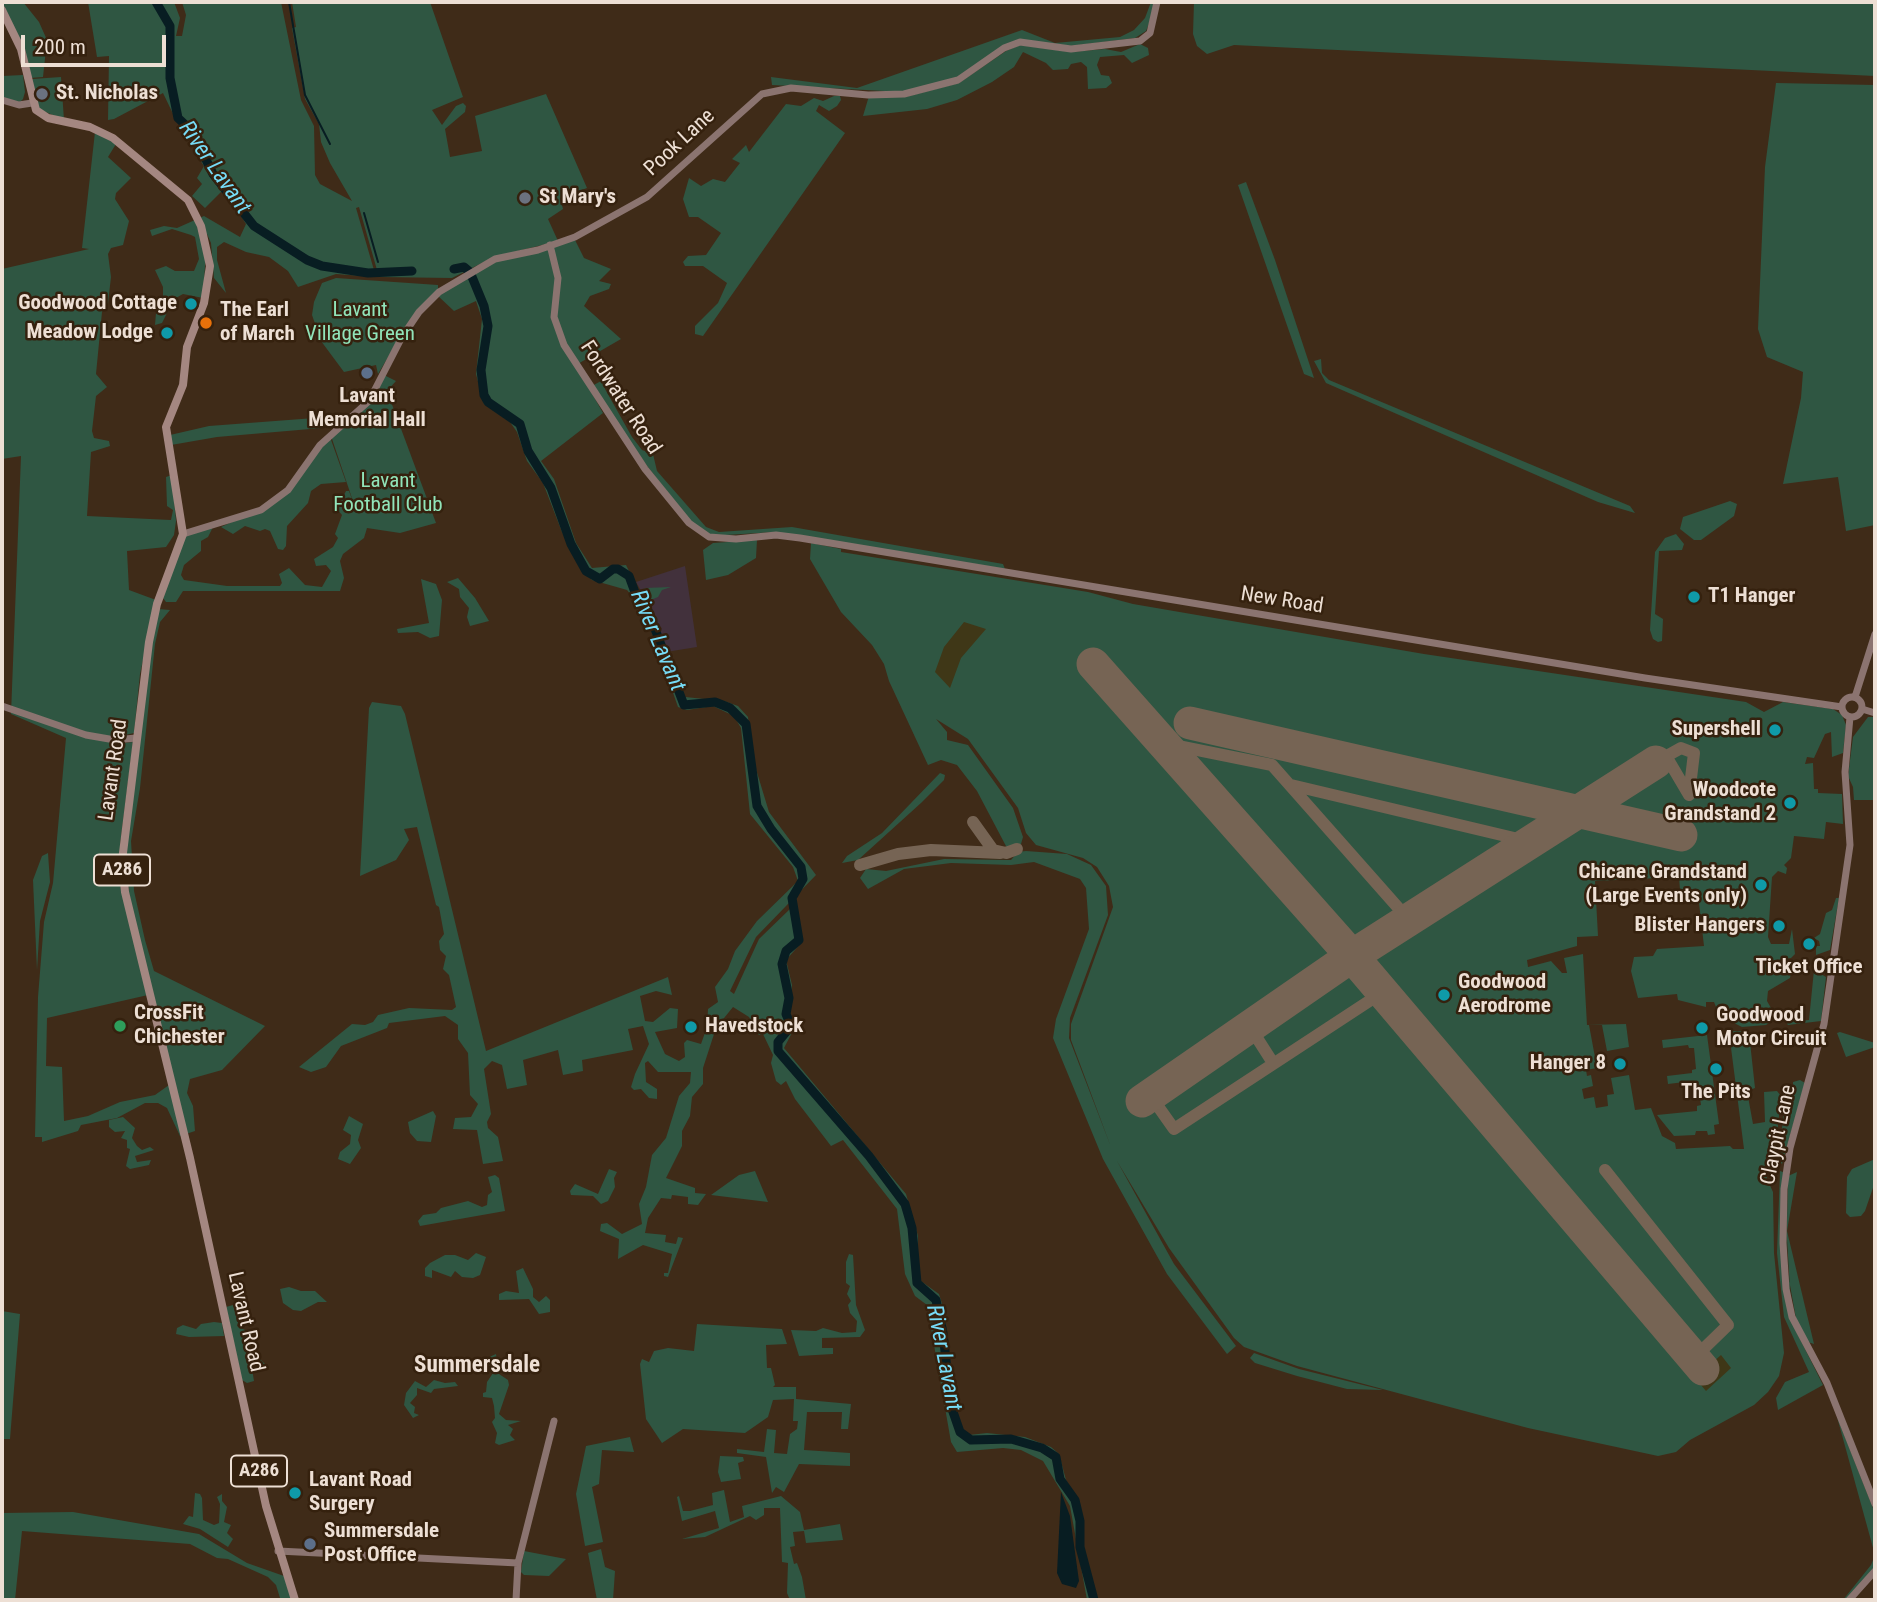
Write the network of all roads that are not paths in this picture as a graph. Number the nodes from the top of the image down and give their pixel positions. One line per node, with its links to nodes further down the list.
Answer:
1 (1157, 2): 5 (street, Pook Lane)
2 (2, 10): 4 (main road)
3 (2, 100): 4 (street)
4 (32, 103): 6 (main road, Lavant Road / A286)
5 (550, 246): 6 (street, Pook Lane); 7 (street, Fordwater Road)
6 (183, 534): 15 (main road, Lavant Road / A286)
7 (718, 540): 11 (street, New Road)
8 (1875, 634): 9 (street)
9 (1855, 697): 11 (street); 12 (street)
10 (2, 706): 15 (street)
11 (1842, 707): 14 (street)
12 (1862, 709): 13 (street); 14 (street)
13 (1875, 713)
14 (1850, 717): 17 (street, Claypit Lane)
15 (136, 738): 18 (main road, Lavant Road / A286)
16 (554, 1421): 19 (street)
17 (1875, 1504)
18 (278, 1551): 19 (street); 21 (main road, Lavant Road / A286)
19 (518, 1563): 22 (street)
20 (1875, 1571): 23 (street)
21 (295, 1600)
22 (516, 1600)
23 (1849, 1600)

